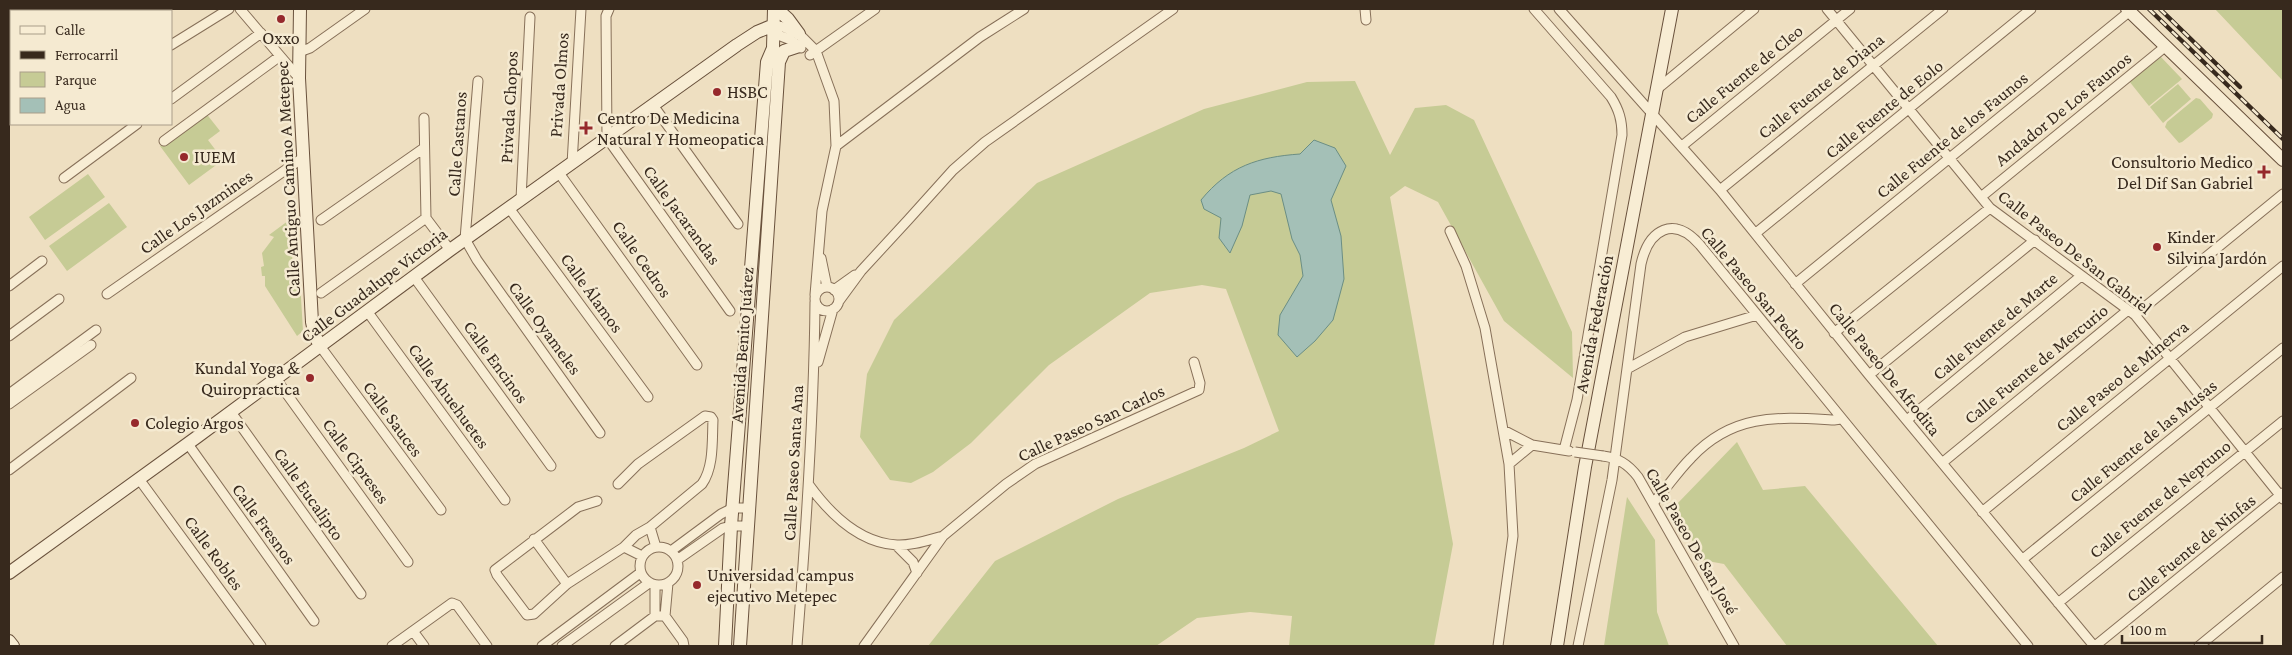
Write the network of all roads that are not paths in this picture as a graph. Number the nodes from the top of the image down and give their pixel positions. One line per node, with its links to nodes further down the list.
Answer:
1 (229, 9): 26 (street)
2 (240, 9): 24 (street)
3 (300, 9): 29 (main road, Calle Antiguo Camino A Metepec)
4 (365, 9): 29 (street)
5 (581, 9): 51 (street, Privada Olmos)
6 (609, 9): 43 (street)
7 (875, 9): 30 (street)
8 (1024, 9): 45 (street)
9 (1173, 9): 71 (street)
10 (1365, 9): 22 (street)
11 (1534, 9): 113 (street)
12 (1559, 9): 40 (street, Calle Paseo De Afrodita)
13 (1672, 9): 36 (main road, Avenida Federación)
14 (1754, 9): 36 (street)
15 (1827, 9): 23 (street, Calle Paseo De San Gabriel)
16 (1850, 9): 23 (street, Calle Fuente de Cleo)
17 (1943, 9): 33 (street, Calle Fuente de Diana)
18 (2031, 9): 39 (street, Calle Fuente de Eolo)
19 (2129, 10): 27 (main road); 49 (street, Calle Fuente de los Faunos)
20 (530, 17): 57 (street, Privada Chopos)
21 (775, 18): 25 (main road); 25 (street, Calle Paseo Santa Ana); 28 (main road, Avenida Benito Juárez); 38 (main road, Calle Guadalupe Victoria)
22 (1366, 20)
23 (1836, 20): 33 (street, Calle Paseo De San Gabriel); 46 (street, Calle Fuente de Cleo)
24 (261, 33): 31 (street); 37 (street)
25 (799, 40): 30 (street, Calle Paseo Santa Ana); 32 (main road)
26 (172, 44)
27 (2166, 46): 50 (main road); 56 (street, Andador De Los Faunos)
28 (773, 48): 32 (main road, Avenida Benito Juárez); 127 (main road, Avenida Benito Juárez)
29 (299, 52): 34 (main road, Calle Antiguo Camino A Metepec)
30 (815, 55): 45 (street, Calle Paseo Santa Ana)
31 (280, 56): 34 (street); 44 (street)
32 (779, 62): 128 (main road, Avenida Benito Juárez)
33 (1872, 66): 39 (street, Calle Paseo De San Gabriel); 54 (street, Calle Fuente de Diana)
34 (299, 78): 48 (main road, Calle Antiguo Camino A Metepec)
35 (478, 81): 65 (street, Calle Castanos)
36 (1656, 90): 40 (main road, Avenida Federación)
37 (172, 98)
38 (653, 105): 43 (main road, Calle Guadalupe Victoria); 62 (street)
39 (1909, 110): 49 (street, Calle Paseo De San Gabriel); 64 (street, Calle Fuente de Eolo)
40 (1652, 112): 46 (street, Calle Paseo De Afrodita); 172 (main road, Avenida Federación)
41 (424, 118): 47 (street)
42 (137, 125): 53 (street)
43 (608, 138): 51 (main road, Calle Guadalupe Victoria); 84 (street, Calle Jacarandas)
44 (164, 141)
45 (836, 146): 67 (street, Calle Paseo Santa Ana)
46 (1682, 146): 54 (street, Calle Paseo De Afrodita)
47 (424, 148): 60 (street); 61 (street)
48 (304, 157): 78 (street, Calle Los Jazmines); 91 (main road, Calle Antiguo Camino A Metepec)
49 (1949, 158): 56 (street, Calle Paseo De San Gabriel); 74 (street, Calle Fuente de los Faunos)
50 (2283, 160)
51 (572, 164): 52 (main road, Calle Guadalupe Victoria)
52 (560, 173): 57 (main road, Calle Guadalupe Victoria); 95 (street, Calle Cedros)
53 (64, 178)
54 (1720, 190): 64 (street, Calle Paseo De Afrodita)
55 (2283, 194): 85 (street, Calle Fuente de Mercurio)
56 (1981, 197): 59 (street, Calle Paseo De San Gabriel)
57 (520, 199): 58 (main road, Calle Guadalupe Victoria)
58 (509, 208): 65 (main road, Calle Guadalupe Victoria); 102 (street, Calle Álamos)
59 (1990, 208): 66 (street, Calle Paseo De San Gabriel); 88 (street)
60 (426, 218): 68 (street); 77 (street)
61 (321, 220)
62 (738, 224)
63 (1450, 231): 109 (street)
64 (1756, 233): 74 (street, Calle Paseo De Afrodita)
65 (465, 239): 68 (main road, Calle Guadalupe Victoria); 110 (street, Calle Oyameles)
66 (2035, 240): 72 (street, Calle Paseo De San Gabriel); 98 (street)
67 (819, 249): 76 (street, Calle Paseo Santa Ana); 79 (street, Calle Paseo Santa Ana)
68 (450, 250): 73 (main road, Calle Guadalupe Victoria)
69 (42, 261): 75 (street)
70 (2283, 266): 93 (street, Calle Paseo de Minerva)
71 (862, 271): 76 (street); 81 (street)
72 (2081, 276): 85 (street, Calle Paseo De San Gabriel); 107 (street, Calle Fuente de Marte)
73 (414, 277): 83 (main road, Calle Guadalupe Victoria); 118 (street, Calle Encinos)
74 (1794, 284): 88 (street, Calle Paseo De Afrodita)
75 (9, 286)
76 (831, 288): 79 (street); 81 (street)
77 (321, 293)
78 (107, 294)
79 (815, 298): 82 (street); 97 (street, Calle Paseo Santa Ana)
80 (59, 299): 89 (street)
81 (839, 301): 82 (street)
82 (833, 309): 97 (street, Calle Paseo Santa Ana)
83 (367, 311): 91 (main road, Calle Guadalupe Victoria); 124 (street, Calle Ahuehuetes)
84 (730, 311)
85 (2132, 312): 93 (street, Calle Paseo De San Gabriel); 116 (street, Calle Fuente de Mercurio)
86 (1757, 315): 96 (street); 96 (street, Calle Paseo San Pedro); 106 (street, Calle Paseo San Pedro)
87 (96, 330): 101 (street)
88 (1834, 332): 98 (street, Calle Paseo De Afrodita)
89 (9, 336)
90 (91, 345): 103 (street)
91 (320, 346): 100 (main road, Calle Guadalupe Victoria); 129 (street, Calle Sauces)
92 (2283, 348): 104 (street, Calle Fuente de las Musas)
93 (2170, 358): 104 (street, Calle Paseo De San Gabriel); 130 (street, Calle Paseo de Minerva)
94 (1194, 362): 134 (street, Calle Paseo San Carlos)
95 (697, 365)
96 (1627, 369): 115 (street, Calle Paseo San Pedro)
97 (815, 372): 122 (street, Calle Paseo Santa Ana)
98 (1869, 375): 107 (street, Calle Paseo De Afrodita)
99 (131, 378): 119 (street)
100 (276, 379): 105 (main road, Calle Guadalupe Victoria); 143 (street, Calle Cipreses)
101 (9, 394)
102 (648, 397)
103 (9, 404)
104 (2210, 408): 114 (street, Calle Paseo De San Gabriel); 141 (street, Calle Fuente de las Musas)
105 (231, 412): 111 (main road, Calle Guadalupe Victoria); 151 (street, Calle Eucalipto)
106 (1841, 419): 126 (street); 175 (street, Calle Paseo San Pedro)
107 (1907, 420): 116 (street, Calle Paseo De Afrodita)
108 (2283, 421): 114 (street, Calle Fuente de Neptuno)
109 (1504, 430): 112 (street); 117 (street)
110 (600, 433)
111 (188, 444): 120 (main road, Calle Guadalupe Victoria); 155 (street, Calle Fresnos)
112 (1532, 445): 113 (street); 117 (street)
113 (1564, 450): 115 (street, bridge)
114 (2244, 452): 123 (street, Calle Paseo De San Gabriel); 152 (street, Calle Fuente de Neptuno)
115 (1616, 458): 126 (street, Calle Paseo De San José); 173 (street, Calle Paseo San Pedro)
116 (1942, 463): 130 (street, Calle Paseo De Afrodita)
117 (1509, 464): 171 (street)
118 (551, 466)
119 (9, 470)
120 (139, 479): 144 (main road, Calle Guadalupe Victoria); 159 (street, Calle Robles)
121 (618, 484): 133 (street)
122 (809, 485): 136 (street); 169 (street, Calle Paseo Santa Ana)
123 (2282, 496): 176 (street, Calle Fuente de Ninfas)
124 (505, 500)
125 (597, 501): 135 (street)
126 (1654, 502): 174 (street, Calle Paseo De San José)
127 (733, 508): 128 (street); 131 (main road, Avenida Benito Juárez); 139 (street)
128 (748, 508): 132 (main road, Avenida Benito Juárez)
129 (441, 510)
130 (1982, 512): 141 (street, Calle Paseo De Afrodita)
131 (731, 526): 132 (street); 142 (street); 167 (main road, Avenida Benito Juárez)
132 (747, 526): 168 (main road, Avenida Benito Juárez)
133 (650, 527): 137 (street); 138 (street)
134 (943, 536): 136 (street); 146 (street, Calle Paseo San Carlos)
135 (534, 539): 149 (street); 149 (street)
136 (896, 545): 146 (street)
137 (624, 547): 140 (street); 149 (street)
138 (656, 547): 139 (street); 140 (street)
139 (671, 551): 142 (street)
140 (642, 556): 145 (street)
141 (2022, 559): 152 (street, Calle Paseo De Afrodita)
142 (677, 560): 148 (street)
143 (408, 562)
144 (9, 573)
145 (640, 573): 150 (street); 163 (street)
146 (917, 573): 170 (street, Calle Paseo San Carlos)
147 (2283, 577): 177 (street)
148 (668, 583): 150 (street); 154 (street)
149 (567, 584)
150 (652, 584): 153 (street); 164 (street)
151 (361, 594)
152 (2058, 603): 176 (street, Calle Paseo De Afrodita)
153 (655, 616): 154 (street); 165 (street)
154 (665, 616): 166 (street)
155 (314, 622)
156 (413, 631): 160 (street); 161 (street); 162 (street)
157 (9, 641): 158 (main road)
158 (14, 646)
159 (261, 646)
160 (392, 646)
161 (424, 646)
162 (487, 646)
163 (542, 646)
164 (562, 646)
165 (614, 646)
166 (684, 646)
167 (726, 646)
168 (740, 646)
169 (797, 646)
170 (864, 646)
171 (1498, 646)
172 (1557, 646)
173 (1578, 646)
174 (1734, 646)
175 (2028, 646)
176 (2095, 646)
177 (2199, 646)

